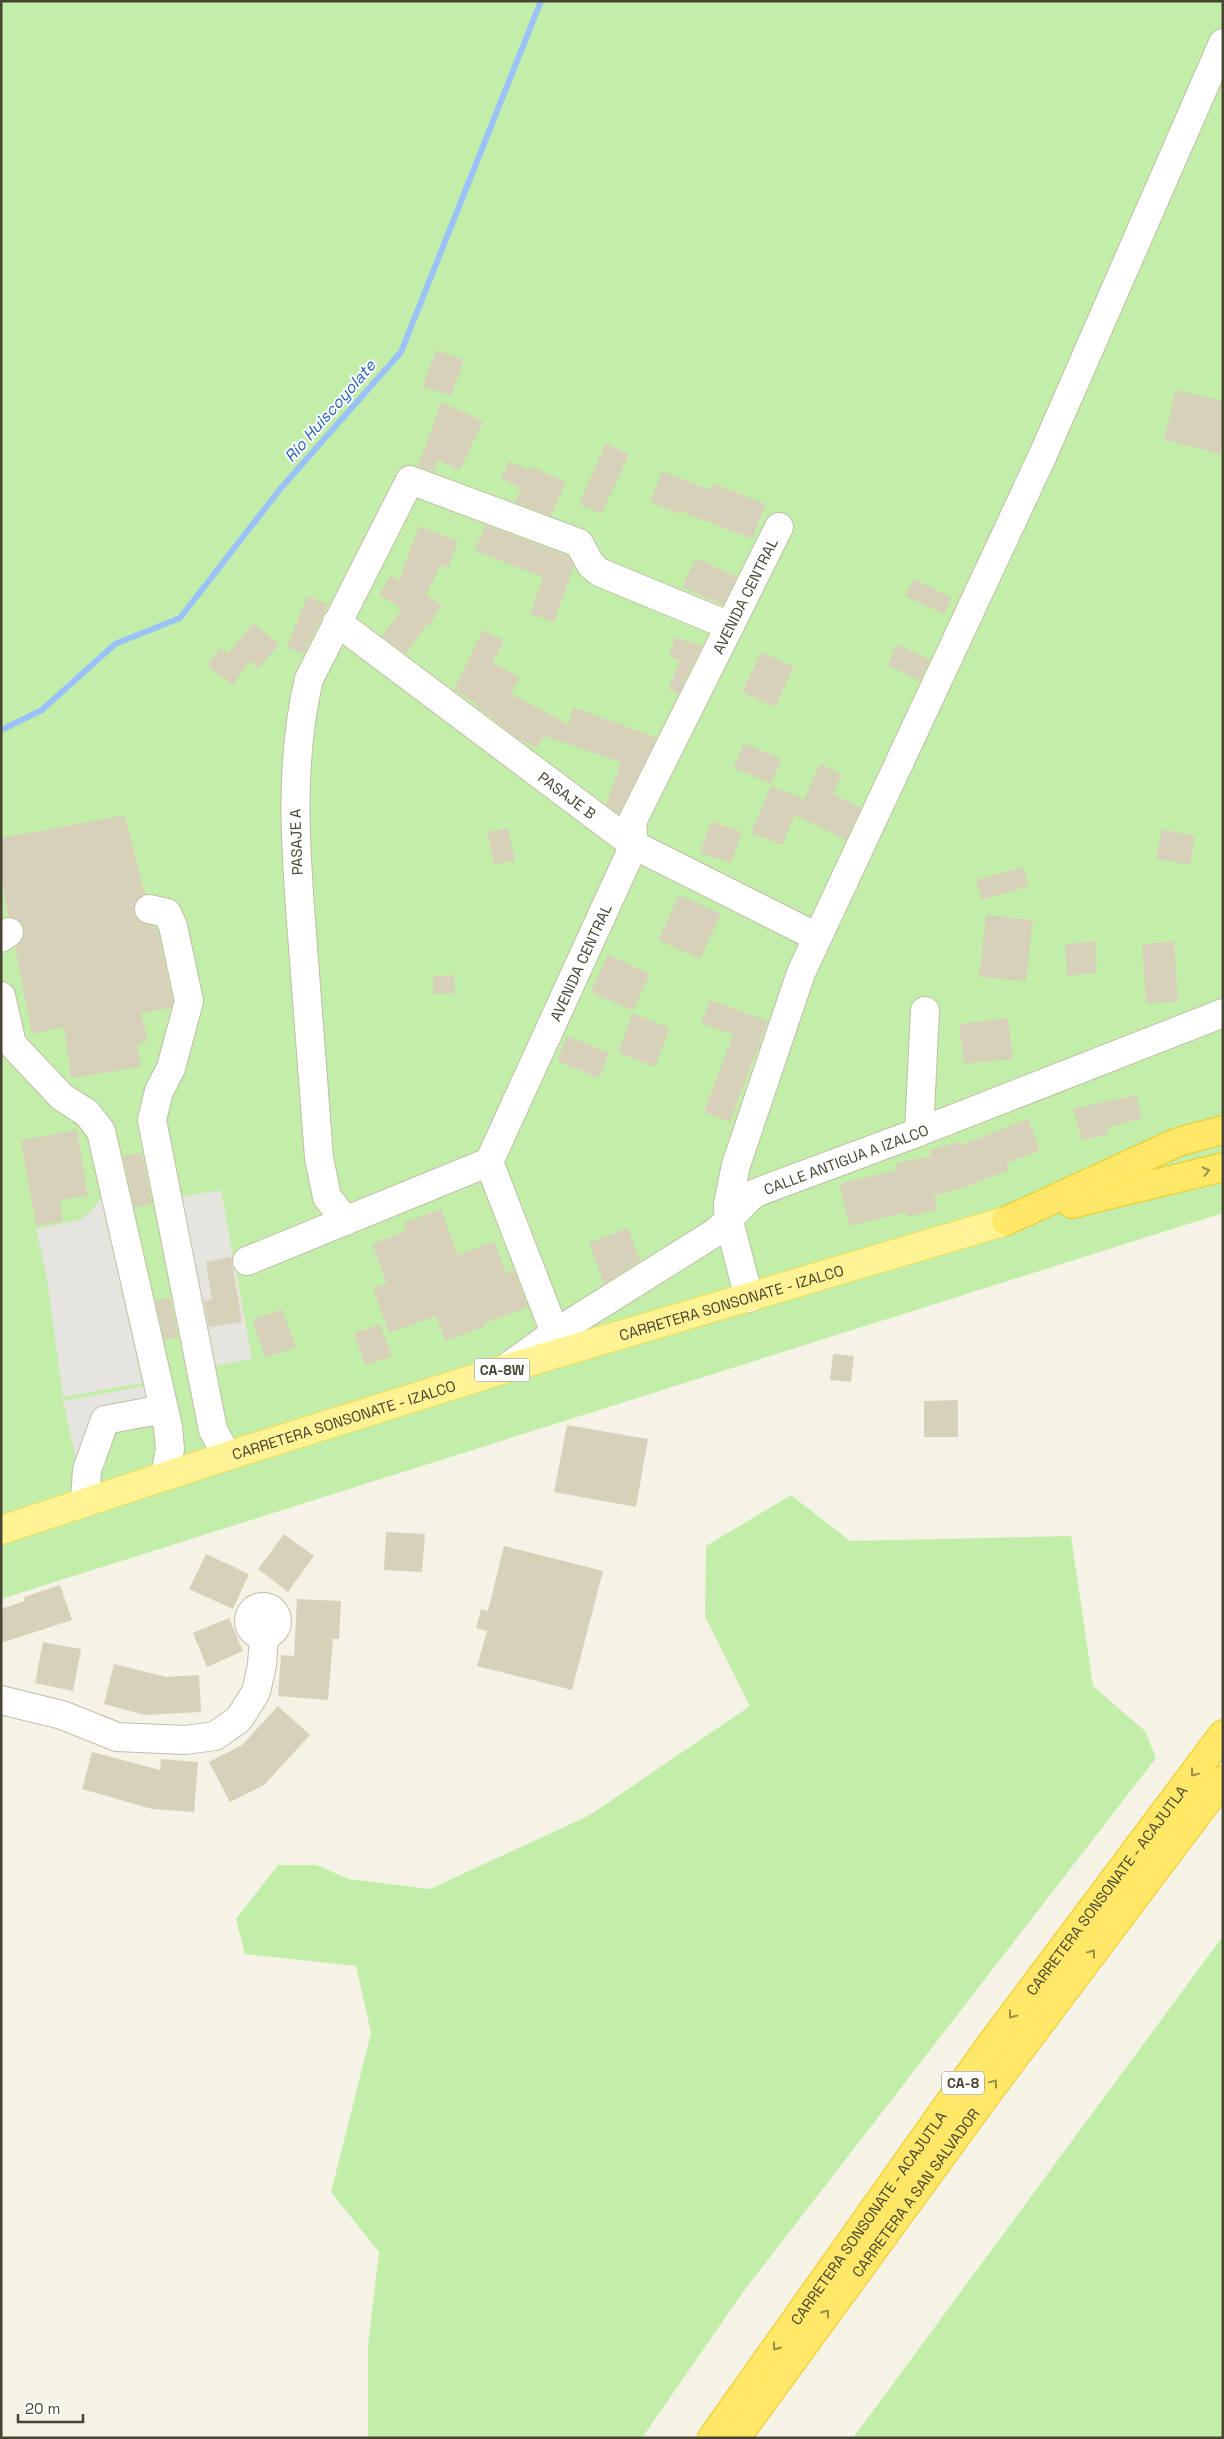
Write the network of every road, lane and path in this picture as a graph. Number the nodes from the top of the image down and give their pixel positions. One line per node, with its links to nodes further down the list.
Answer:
1 (1223, 43): 7 (street)
2 (779, 527): 4 (street, AVENIDA CENTRAL)
3 (337, 622): 4 (street, PASAJE A); 5 (street, PASAJE B); 16 (street, PASAJE A)
4 (730, 626): 5 (street, AVENIDA CENTRAL)
5 (634, 845): 7 (street, PASAJE B); 14 (street, AVENIDA CENTRAL)
6 (149, 908): 24 (street)
7 (817, 937): 17 (street)
8 (1, 996): 23 (street)
9 (925, 1011): 12 (street)
10 (1223, 1013): 12 (street, CALLE ANTIGUA A IZALCO)
11 (1223, 1130): 18 (highway)
12 (919, 1132): 17 (street, CALLE ANTIGUA A IZALCO)
13 (1223, 1146): 18 (highway)
14 (489, 1162): 16 (street); 21 (street)
15 (1223, 1167): 18 (highway, one-way to 15)
16 (346, 1221): 19 (street)
17 (728, 1221): 20 (street); 21 (street, CALLE ANTIGUA A IZALCO)
18 (1006, 1221): 20 (main road, CARRETERA SONSONATE - IZALCO / CA-8W)
19 (247, 1261)
20 (749, 1298): 22 (main road, CARRETERA SONSONATE - IZALCO / CA-8W)
21 (554, 1333): 22 (street, CALLE ANTIGUA A IZALCO)
22 (505, 1369): 24 (main road, CARRETERA SONSONATE - IZALCO / CA-8W)
23 (164, 1409): 25 (street); 26 (street)
24 (228, 1456): 25 (main road, CARRETERA SONSONATE - IZALCO / CA-8W)
25 (165, 1476): 26 (main road, CARRETERA SONSONATE - IZALCO / CA-8W)
26 (85, 1503): 27 (main road, CARRETERA SONSONATE - IZALCO / CA-8W)
27 (1, 1530)
28 (264, 1634): 29 (street)
29 (1, 1700)
30 (1223, 1734): 32 (highway, CARRETERA SONSONATE - ACAJUTLA / CA-8, one-way to 32)
31 (1223, 1780): 33 (highway, CARRETERA A SAN SALVADOR / CA-8, one-way to 31)
32 (712, 2438)
33 (736, 2438)

